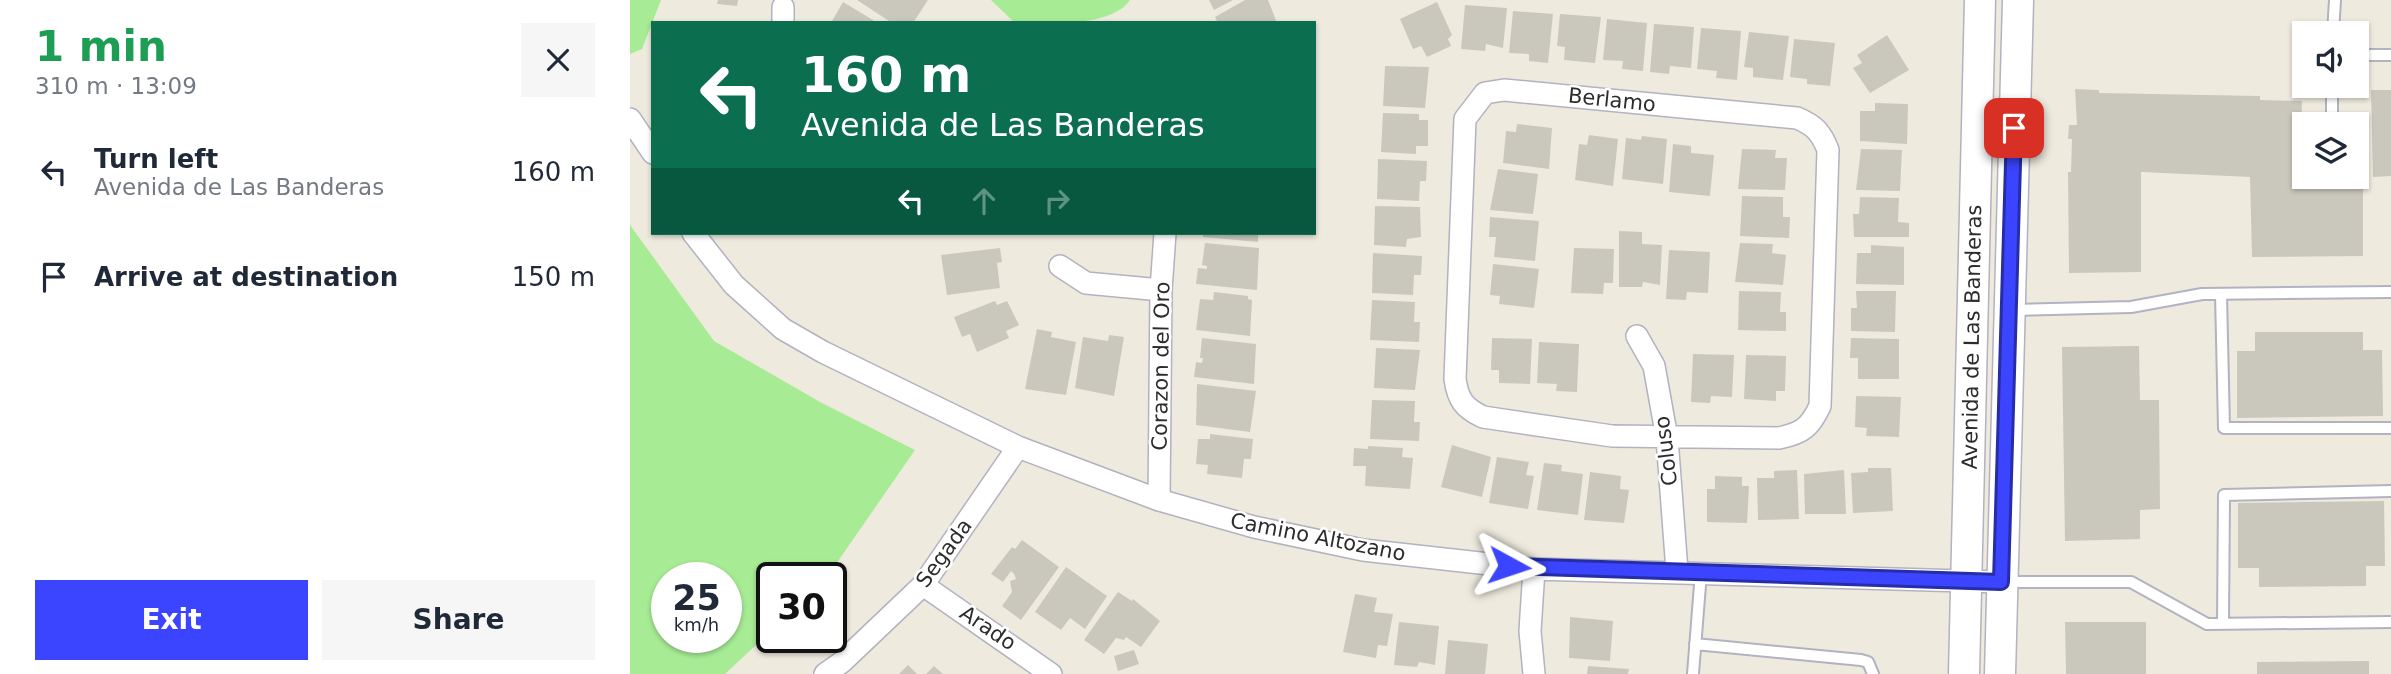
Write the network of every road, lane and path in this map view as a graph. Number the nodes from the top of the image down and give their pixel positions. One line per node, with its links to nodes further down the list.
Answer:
1 (1980, 0): 25 (main road, Avenida de Las Banderas)
2 (2018, 0): 15 (main road, Avenida de Las Banderas)
3 (2335, 0): 4 (lane)
4 (2334, 21)
5 (2369, 55): 6 (lane)
6 (2391, 55)
7 (630, 119): 8 (street)
8 (651, 150)
9 (695, 235): 19 (street, Camino Altozano)
10 (1165, 235): 12 (street, Corazon del Oro)
11 (1060, 266): 12 (street)
12 (1161, 290): 21 (street, Corazon del Oro)
13 (2391, 292): 14 (lane)
14 (2221, 293): 15 (lane); 17 (lane)
15 (2008, 310): 26 (main road, Avenida de Las Banderas)
16 (1637, 336): 18 (street, Coluso)
17 (2391, 428)
18 (1667, 438): 18 (street, Berlamo); 23 (street, Coluso)
19 (1018, 447): 21 (street, Camino Altozano); 27 (street, Segada)
20 (2391, 491): 29 (lane)
21 (1159, 500): 22 (street, Camino Altozano)
22 (1534, 569): 23 (street, Camino Altozano); 33 (street)
23 (1677, 571): 24 (street, Camino Altozano)
24 (1701, 572): 25 (street, Camino Altozano); 30 (lane)
25 (1965, 580): 26 (street, Camino Altozano); 36 (main road, Avenida de Las Banderas)
26 (2001, 582): 29 (lane, Camino Altozano); 37 (main road, Avenida de Las Banderas)
27 (923, 585): 31 (street, Segada); 32 (street, Arado)
28 (2391, 622): 29 (lane, Camino Altozano)
29 (2223, 624)
30 (1696, 644): 34 (lane); 35 (lane)
31 (825, 674)
32 (1051, 674)
33 (1534, 674)
34 (1693, 674)
35 (1873, 674)
36 (1964, 674)
37 (2000, 674)

